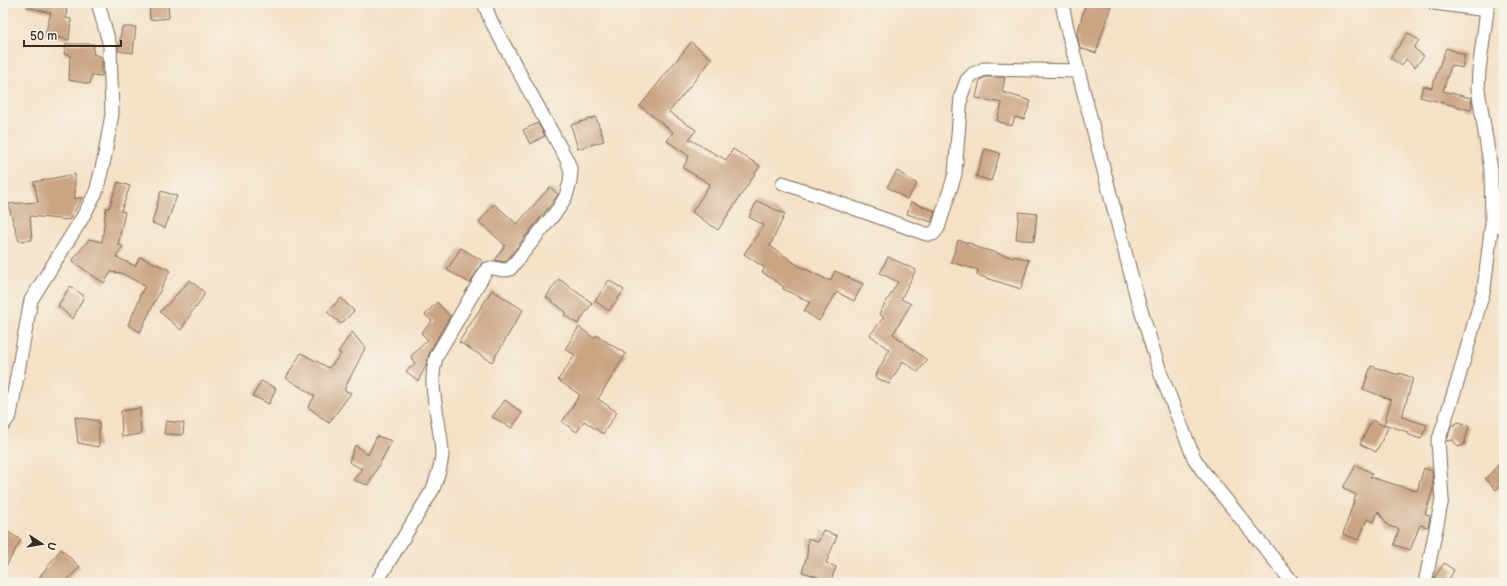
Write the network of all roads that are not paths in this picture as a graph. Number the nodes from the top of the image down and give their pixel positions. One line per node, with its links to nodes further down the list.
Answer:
1 (98, 3): 10 (street)
2 (484, 3): 11 (street)
3 (1062, 3): 6 (street)
4 (1434, 3): 5 (street)
5 (1488, 6): 8 (street)
6 (1078, 71): 7 (street); 12 (street)
7 (783, 182)
8 (1492, 222): 9 (street); 13 (street)
9 (1504, 228)
10 (3, 426)
11 (376, 583)
12 (1293, 583)
13 (1425, 583)

